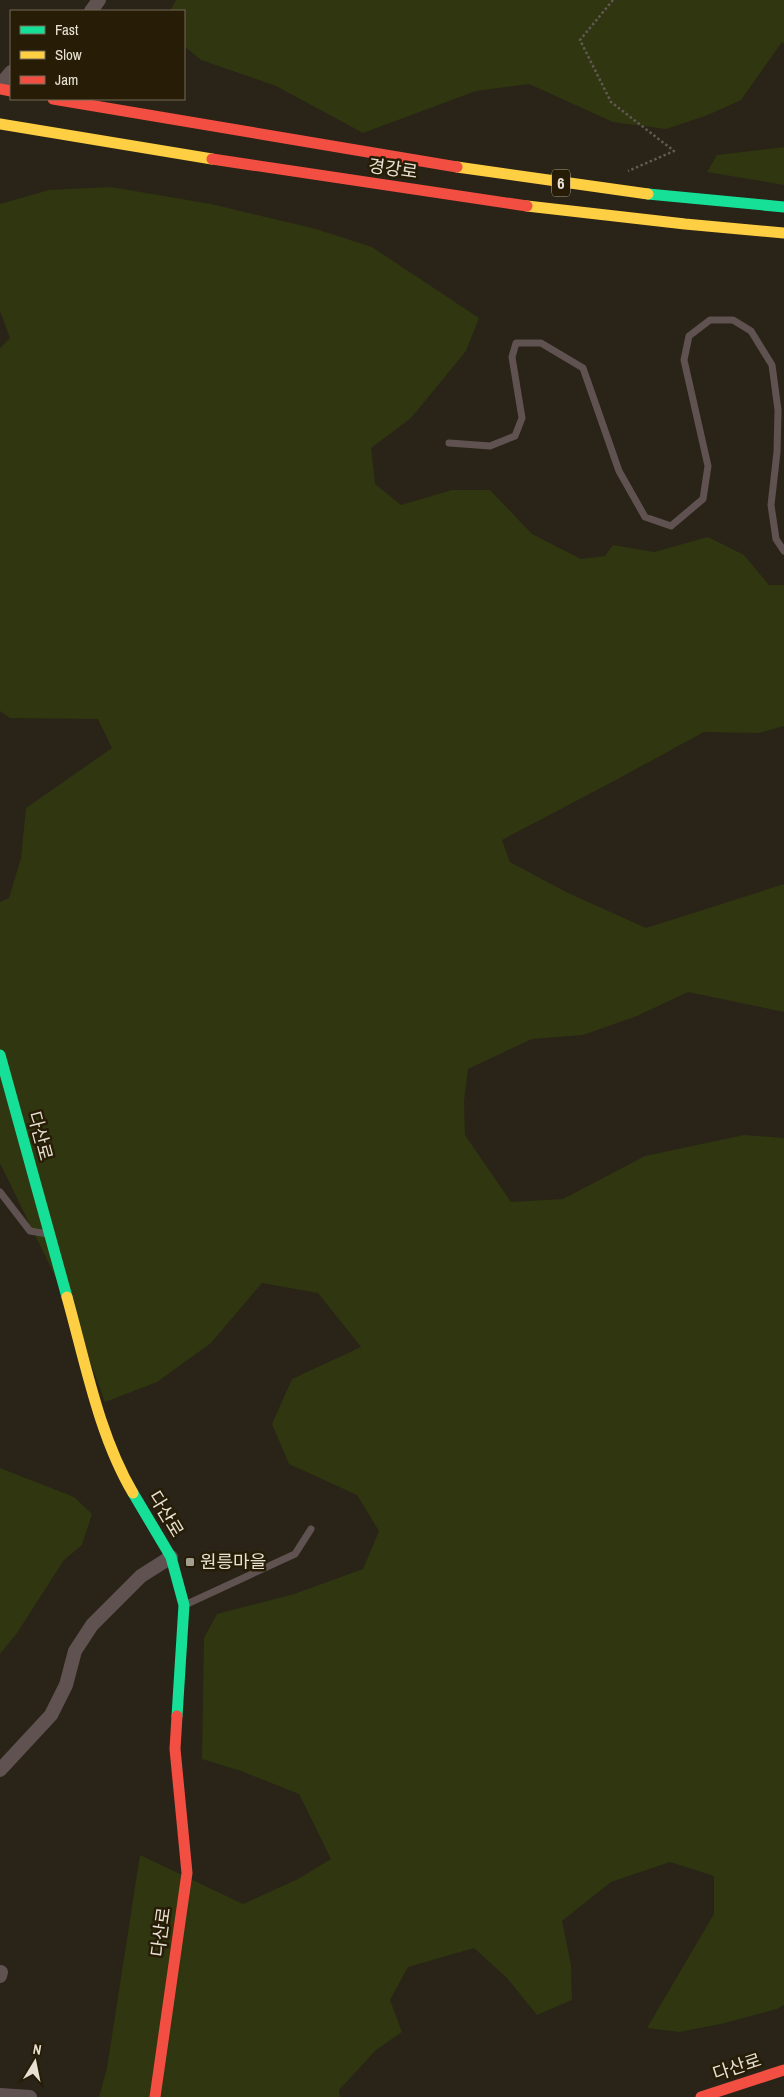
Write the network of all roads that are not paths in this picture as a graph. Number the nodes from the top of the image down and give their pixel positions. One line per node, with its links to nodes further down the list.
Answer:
1 (10, 73): 2 (street)
2 (0, 85)
3 (58, 100): 5 (main road, 경강로 / 6)
4 (0, 124): 6 (main road, 경강로 / 6)
5 (784, 207)
6 (784, 233)
7 (448, 443): 8 (lane)
8 (784, 551)
9 (0, 1055): 11 (main road, 다산로)
10 (0, 1192): 11 (lane)
11 (50, 1235): 13 (main road, 다산로)
12 (311, 1529): 14 (lane)
13 (172, 1557): 14 (main road, 다산로); 15 (street)
14 (184, 1605): 19 (main road, 다산로)
15 (0, 1770)
16 (784, 2070): 20 (main road, 다산로)
17 (0, 2096): 18 (street)
18 (30, 2097)
19 (155, 2097)
20 (701, 2097)

